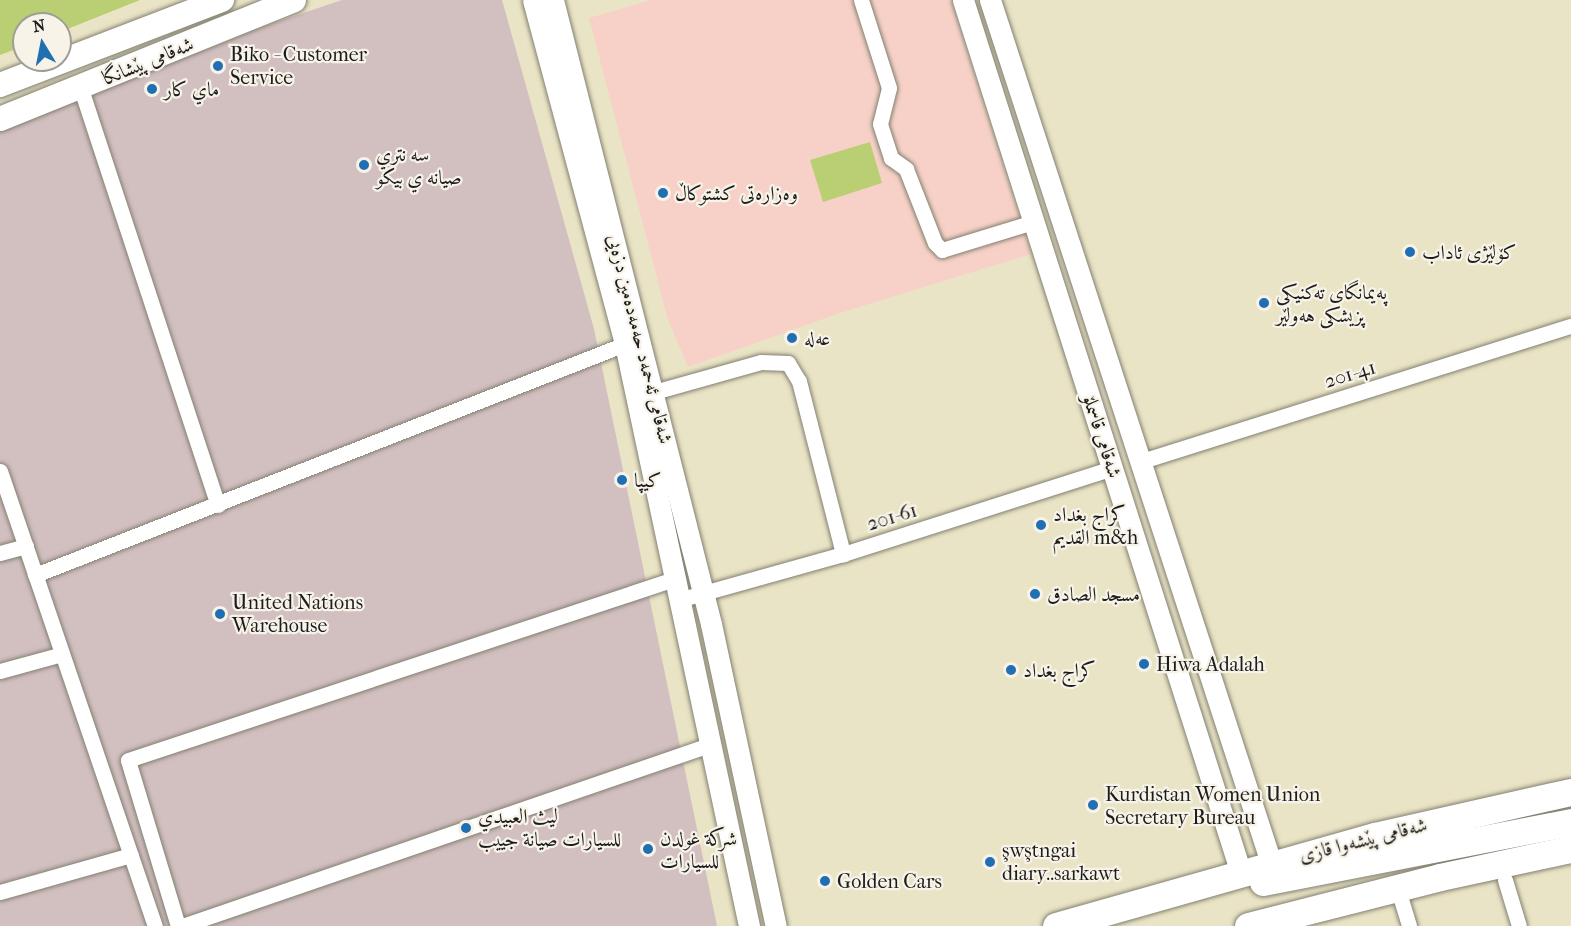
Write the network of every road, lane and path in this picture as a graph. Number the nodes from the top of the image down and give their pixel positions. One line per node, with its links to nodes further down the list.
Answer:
1 (222, 0): 8 (main road, شەقامی پێشانگا)
2 (294, 0): 9 (main road, شەقامی پێشانگا)
3 (533, 0): 17 (street, شەقامی ئەحمەد حەمەدەمین دزەیی)
4 (553, 0): 18 (street, شەقامی ئەحمەد حەمەدەمین دزەیی)
5 (861, 0): 13 (street)
6 (963, 0): 13 (street, شەقامی قاسملۆ)
7 (990, 0): 14 (street, شەقامی قاسملۆ)
8 (156, 27): 9 (main road); 10 (main road, شەقامی پێشانگا)
9 (167, 54): 11 (main road, شەقامی پێشانگا)
10 (0, 85)
11 (81, 89): 12 (main road, شەقامی پێشانگا); 22 (street)
12 (0, 119)
13 (1033, 222): 15 (street, شەقامی قاسملۆ)
14 (1082, 274): 15 (street); 19 (street, شەقامی قاسملۆ)
15 (1053, 282): 20 (street, شەقامی قاسملۆ)
16 (1571, 326): 19 (street, 201-41)
17 (625, 345): 22 (street); 27 (street, شەقامی ئەحمەد حەمەدەمین دزەیی)
18 (654, 392): 25 (street); 28 (street, شەقامی ئەحمەد حەمەدەمین دزەیی)
19 (1142, 461): 32 (street, شەقامی قاسملۆ)
20 (1112, 468): 25 (street, 201-61); 34 (street, شەقامی قاسملۆ)
21 (1, 479): 23 (street)
22 (218, 505): 26 (street)
23 (26, 546): 24 (street); 26 (street)
24 (0, 553)
25 (843, 554): 28 (street, 201-61)
26 (35, 575): 30 (street)
27 (677, 578): 29 (street, شەقامی ئەحمەد حەمەدەمین دزەیی); 49 (street)
28 (703, 594): 29 (street, 201-61); 52 (street, شەقامی ئەحمەد حەمەدەمین دزەیی)
29 (682, 599): 33 (street, شەقامی ئەحمەد حەمەدەمین دزەیی)
30 (62, 654): 31 (street); 38 (street)
31 (0, 671)
32 (1229, 734): 34 (street); 39 (street, شەقامی قاسملۆ)
33 (711, 744): 50 (street); 51 (street, شەقامی ئەحمەد حەمەدەمین دزەیی)
34 (1200, 744): 41 (street, شەقامی قاسملۆ)
35 (1571, 792): 39 (highway, شەقامی پێشەوا قازی)
36 (1571, 822): 45 (highway, شەقامی پێشەوا قازی)
37 (1571, 849): 44 (highway)
38 (131, 855): 43 (street); 48 (street)
39 (1271, 863): 41 (highway, شەقامی پێشەوا قازی)
40 (1571, 867): 42 (highway)
41 (1241, 873): 45 (highway, شەقامی پێشەوا قازی)
42 (1505, 880): 44 (highway); 55 (street)
43 (0, 892)
44 (1389, 895): 46 (highway); 54 (street)
45 (1159, 899): 53 (highway, شەقامی پێشەوا قازی)
46 (1288, 921): 47 (highway)
47 (1253, 925)
48 (155, 926)
49 (178, 926)
50 (182, 926)
51 (749, 926)
52 (776, 926)
53 (1056, 926)
54 (1409, 926)
55 (1519, 926)

